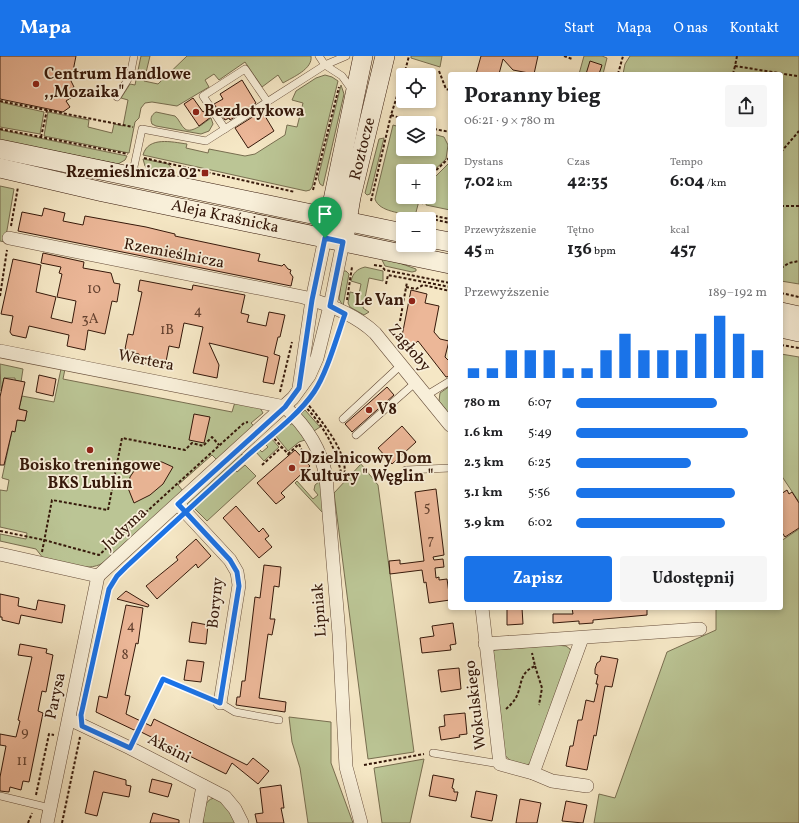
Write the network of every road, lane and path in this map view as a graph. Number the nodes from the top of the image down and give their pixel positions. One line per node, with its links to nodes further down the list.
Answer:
1 (134, 56): 20 (lane)
2 (320, 56): 11 (lane)
3 (346, 56): 11 (lane)
4 (363, 56): 24 (main road, Roztocze)
5 (385, 56): 52 (main road, Roztocze)
6 (409, 56): 13 (path)
7 (564, 56): 10 (path)
8 (623, 56): 15 (path)
9 (736, 56): 12 (path)
10 (572, 59)
11 (325, 65): 21 (lane); 28 (lane)
12 (735, 66): 16 (path); 17 (path)
13 (405, 68)
14 (439, 72): 23 (path)
15 (619, 72)
16 (734, 72)
17 (772, 72)
18 (121, 74): 20 (lane)
19 (783, 74): 22 (path)
20 (130, 76): 25 (lane)
21 (342, 76): 24 (lane); 46 (path)
22 (797, 76)
23 (448, 90)
24 (356, 95): 52 (main road, Roztocze)
25 (117, 97)
26 (396, 99): 30 (path)
27 (0, 101): 29 (path)
28 (267, 101): 34 (lane); 34 (lane)
29 (47, 110): 33 (path); 38 (path)
30 (391, 115): 31 (path); 48 (path)
31 (396, 117)
32 (0, 129): 38 (path)
33 (142, 129): 34 (lane); 41 (lane)
34 (225, 129)
35 (436, 129): 37 (path)
36 (799, 131): 40 (path)
37 (448, 132)
38 (41, 137): 41 (path)
39 (0, 149): 45 (main road, Aleja Kraśnicka)
40 (783, 150)
41 (136, 156): 45 (lane); 47 (path)
42 (448, 159): 44 (path)
43 (0, 168): 58 (main road, Aleja Kraśnicka)
44 (436, 170)
45 (132, 176): 52 (main road, Aleja Kraśnicka)
46 (313, 190)
47 (295, 192)
48 (371, 201)
49 (783, 206): 50 (path)
50 (799, 206)
51 (436, 216): 53 (path)
52 (338, 219): 56 (main road, Aleja Kraśnicka); 58 (main road, Roztocze); 60 (main road, Roztocze)
53 (448, 219)
54 (436, 220): 55 (path)
55 (448, 223)
56 (396, 231)
57 (9, 238): 75 (street, Rzemieślnicza)
58 (325, 238): 60 (main road, Aleja Kraśnicka); 75 (street, Judyma)
59 (436, 239): 61 (main road)
60 (343, 242): 63 (main road, Aleja Kraśnicka); 76 (street, Judyma)
61 (448, 242)
62 (799, 261): 66 (path)
63 (448, 264)
64 (374, 265): 68 (path)
65 (352, 267): 78 (path)
66 (783, 267)
67 (408, 282): 70 (path)
68 (448, 283)
69 (386, 284): 71 (path)
70 (406, 287): 72 (path); 80 (path)
71 (448, 288)
72 (448, 291)
73 (783, 293): 74 (path)
74 (799, 296)
75 (312, 300): 76 (street, Rzemieślnicza); 91 (street, Judyma)
76 (330, 306): 78 (street, Zagłoby); 91 (street, Judyma)
77 (783, 312): 79 (main road)
78 (345, 314): 85 (path); 88 (street, Zagłoby)
79 (799, 316)
80 (400, 321)
81 (783, 328): 82 (main road)
82 (799, 332)
83 (292, 342): 92 (path)
84 (783, 345): 86 (path)
85 (332, 348)
86 (799, 348)
87 (0, 351): 96 (street, Wertera)
88 (401, 365): 89 (street, Zagłoby); 97 (lane)
89 (416, 382): 93 (street, Zagłoby); 102 (lane)
90 (448, 382): 93 (lane)
91 (299, 388): 96 (street, Judyma)
92 (277, 395)
93 (427, 395): 99 (street, Zagłoby)
94 (310, 397): 95 (path)
95 (306, 402): 96 (path); 110 (path)
96 (289, 411): 110 (street, Lipniak); 111 (street, Judyma)
97 (343, 419)
98 (250, 422): 104 (path)
99 (448, 422)
100 (274, 432): 101 (path)
101 (271, 435): 103 (path); 105 (path)
102 (356, 435)
103 (266, 439)
104 (219, 445): 113 (path); 113 (path)
105 (282, 447): 106 (path); 107 (path)
106 (306, 461)
107 (262, 465)
108 (448, 468): 109 (lane)
109 (406, 470)
110 (327, 483): 147 (street, Lipniak)
111 (178, 504): 117 (street, Judyma); 125 (street, Boryny)
112 (0, 531): 113 (path)
113 (44, 540): 115 (path)
114 (0, 554): 117 (street)
115 (41, 555)
116 (121, 571): 118 (path)
117 (98, 576): 128 (street, Parysa)
118 (106, 600)
119 (482, 610): 122 (street, Wokulskiego)
120 (700, 629): 121 (street)
121 (582, 638): 122 (street); 136 (street)
122 (485, 644): 134 (street, Wokulskiego)
123 (530, 647): 124 (path)
124 (535, 666): 126 (path); 127 (path)
125 (220, 703): 129 (lane); 132 (path)
126 (539, 705)
127 (502, 712)
128 (69, 719): 130 (street, Aksini); 141 (street, Parysa)
129 (278, 720)
130 (82, 726): 132 (street, Aksini); 144 (path)
131 (56, 736): 140 (path)
132 (130, 748): 137 (street, Aksini)
133 (433, 753): 134 (lane); 135 (path)
134 (500, 764): 136 (street, Wokulskiego)
135 (364, 765)
136 (533, 773): 138 (street, Wokulskiego)
137 (203, 786): 145 (street); 146 (street, Aksini)
138 (587, 786)
139 (0, 796): 140 (lane)
140 (34, 804): 141 (lane); 142 (path)
141 (50, 808): 143 (street, Parysa)
142 (28, 823)
143 (47, 823)
144 (62, 823)
145 (196, 823)
146 (242, 823)
147 (361, 823)

